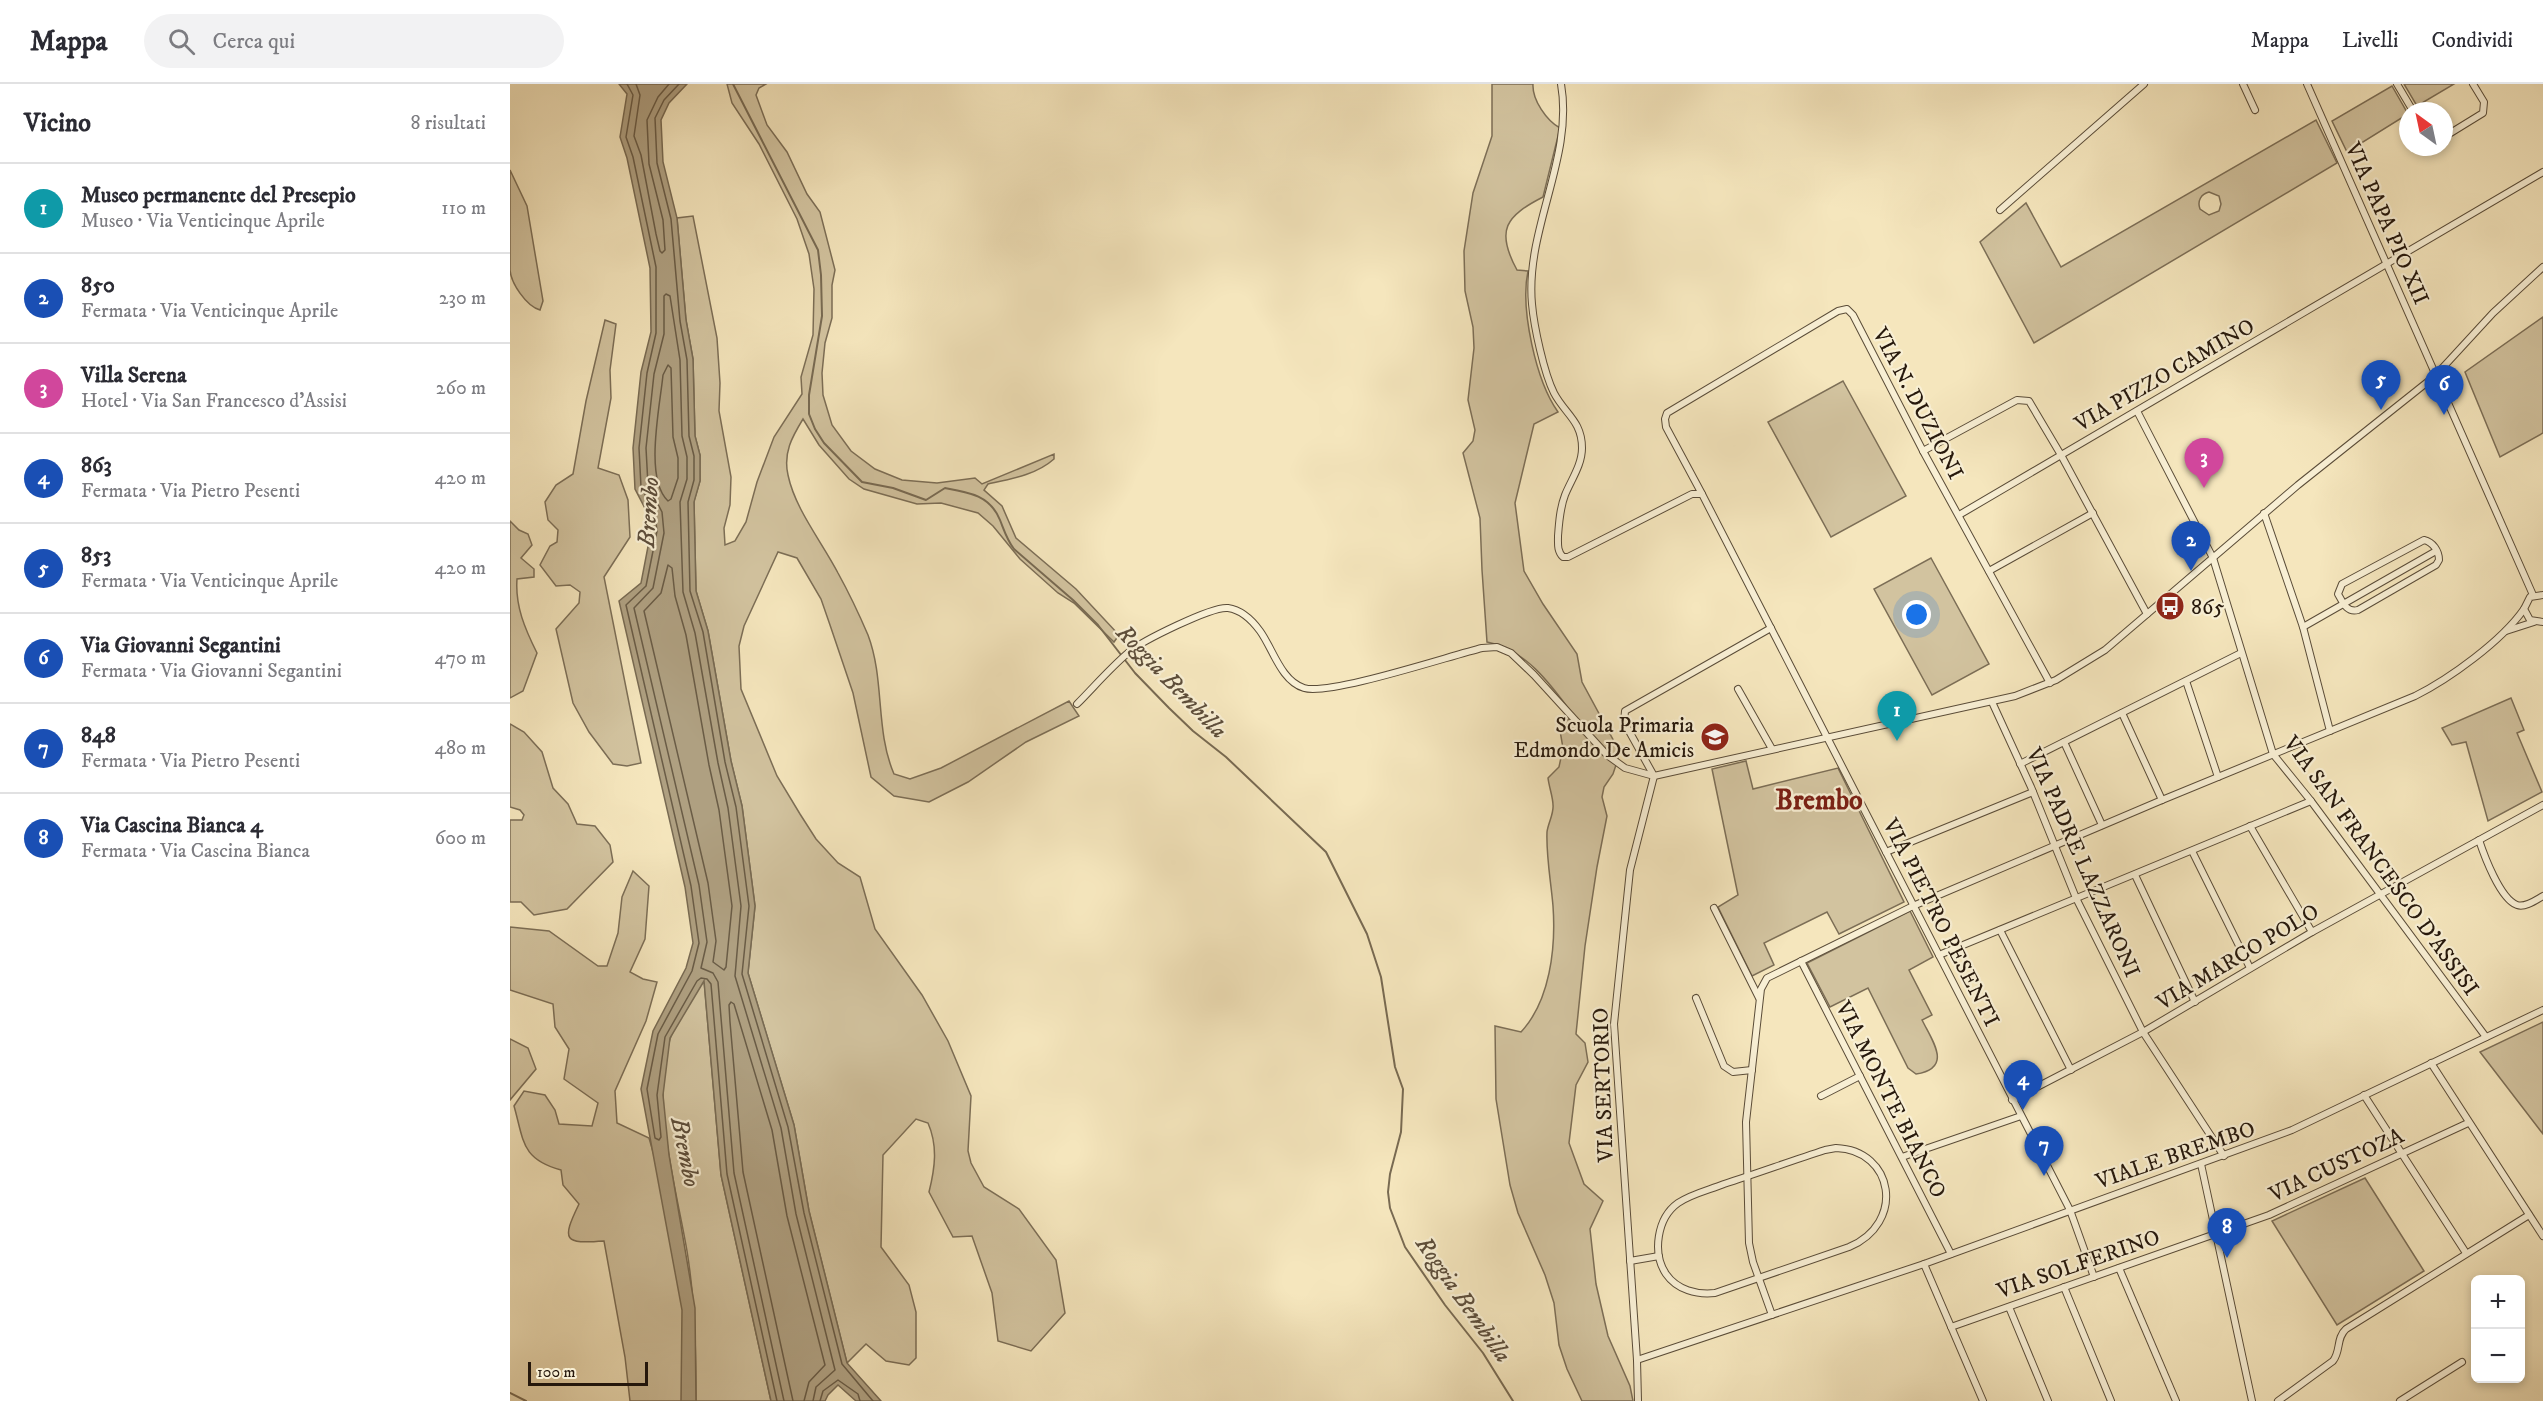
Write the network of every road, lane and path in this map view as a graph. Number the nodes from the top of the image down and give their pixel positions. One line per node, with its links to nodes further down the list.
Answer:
1 (1561, 84): 19 (street)
2 (2144, 84): 11 (street)
3 (2243, 84): 8 (street)
4 (2307, 84): 12 (street, VIA PAPA PIO XII)
5 (2397, 84): 7 (street)
6 (2473, 84): 9 (street)
7 (2408, 102)
8 (2255, 110)
9 (2453, 131)
10 (2543, 172): 12 (street, VIA PIZZO CAMINO)
11 (2000, 210)
12 (2387, 264): 15 (street, VIA PAPA PIO XII); 16 (street, VIA PIZZO CAMINO)
13 (2543, 267): 15 (street)
14 (1847, 309): 17 (street, VIA N. DUZIONI); 19 (street, VIA PIETRO PESENTI)
15 (2435, 376): 21 (street); 26 (street, VIA PAPA PIO XII)
16 (2137, 411): 18 (street, VIA PIZZO CAMINO); 24 (street, VIA SAN FRANCESCO D'ASSISI)
17 (1923, 451): 18 (street); 22 (street, VIA N. DUZIONI)
18 (2061, 455): 20 (street); 22 (street, VIA PIZZO CAMINO)
19 (1700, 494): 34 (street, VIA PIETRO PESENTI)
20 (2093, 513): 25 (street); 30 (street)
21 (2264, 513): 24 (street); 33 (street)
22 (1959, 515): 25 (street, VIA N. DUZIONI)
23 (2436, 551): 28 (street); 28 (street); 28 (street)
24 (2213, 558): 30 (street); 36 (street, VIA SAN FRANCESCO D'ASSISI)
25 (1989, 571): 38 (street, VIA N. DUZIONI)
26 (2533, 595): 27 (street); 29 (street)
27 (2543, 595)
28 (2344, 604): 33 (street)
29 (2524, 609): 31 (street); 35 (street)
30 (2147, 614): 38 (street)
31 (2535, 622): 32 (street); 35 (street)
32 (2543, 622)
33 (2303, 627): 43 (street)
34 (1771, 628): 44 (street, VIA PIETRO PESENTI); 49 (street)
35 (2506, 631): 43 (street)
36 (2241, 653): 37 (street); 47 (street, VIA SAN FRANCESCO D'ASSISI)
37 (2186, 681): 42 (street); 50 (street)
38 (2050, 683): 40 (street)
39 (1738, 689): 46 (street)
40 (1992, 702): 44 (street); 48 (street, VIA PADRE LAZZARONI)
41 (1077, 704): 49 (street)
42 (2122, 713): 45 (street); 52 (street)
43 (2330, 731): 47 (street)
44 (1827, 736): 46 (street); 60 (street, VIA PIETRO PESENTI)
45 (2064, 742): 48 (street); 55 (street)
46 (1772, 749): 49 (street)
47 (2272, 754): 50 (street); 53 (street, VIA SAN FRANCESCO D'ASSISI)
48 (2020, 764): 51 (street, VIA PADRE LAZZARONI)
49 (1654, 776): 99 (street, VIA SERTORIO)
50 (2218, 777): 52 (street)
51 (2032, 792): 58 (street, VIA PADRE LAZZARONI); 60 (street)
52 (2162, 800): 55 (street)
53 (2311, 801): 56 (street); 62 (street, VIA SAN FRANCESCO D'ASSISI)
54 (2543, 805): 57 (street, VIA MARCO POLO)
55 (2102, 825): 58 (street)
56 (2250, 826): 59 (street); 68 (street)
57 (2479, 840): 62 (street, VIA MARCO POLO); 63 (street)
58 (2054, 846): 64 (street, VIA PADRE LAZZARONI); 65 (street)
59 (2192, 850): 61 (street); 71 (street)
60 (1886, 852): 65 (street, VIA PIETRO PESENTI)
61 (2135, 875): 64 (street); 74 (street)
62 (2381, 893): 68 (street, VIA MARCO POLO); 77 (street, VIA SAN FRANCESCO D'ASSISI)
63 (2543, 896)
64 (2076, 898): 67 (street); 76 (street, VIA PADRE LAZZARONI)
65 (1913, 906): 69 (street, VIA PIETRO PESENTI); 70 (street)
66 (1714, 908): 73 (street)
67 (2000, 930): 69 (street); 80 (street)
68 (2312, 932): 71 (street, VIA MARCO POLO)
69 (1939, 955): 84 (street, VIA PIETRO PESENTI)
70 (1801, 961): 73 (street); 81 (street, VIA MONTE BIANCO)
71 (2250, 968): 74 (street, VIA MARCO POLO)
72 (1696, 998): 79 (street)
73 (1760, 998): 79 (street)
74 (2195, 1002): 76 (street, VIA MARCO POLO)
75 (2543, 1010): 77 (street, VIALE BREMBO)
76 (2143, 1032): 80 (street, VIA MARCO POLO); 88 (street, VIA PADRE LAZZARONI)
77 (2486, 1037): 78 (street, VIALE BREMBO)
78 (2431, 1063): 82 (street, VIALE BREMBO); 86 (street)
79 (1752, 1070): 91 (street)
80 (2071, 1070): 84 (street, VIA MARCO POLO)
81 (1860, 1076): 83 (street); 89 (street, VIA MONTE BIANCO)
82 (2364, 1095): 87 (street); 88 (street, VIALE BREMBO)
83 (1821, 1096)
84 (2013, 1100): 85 (street, VIA PIETRO PESENTI)
85 (2021, 1116): 89 (street); 92 (street, VIA PIETRO PESENTI)
86 (2468, 1123): 87 (street, VIA CUSTOZA); 93 (street)
87 (2402, 1154): 94 (street, VIA CUSTOZA); 96 (street)
88 (2224, 1156): 90 (street, VIALE BREMBO)
89 (1902, 1157): 97 (street, VIA MONTE BIANCO)
90 (2201, 1164): 92 (street, VIALE BREMBO); 94 (street)
91 (1747, 1176): 98 (street); 103 (street); 103 (street)
92 (2070, 1210): 97 (street, VIALE BREMBO); 102 (street, VIA PIETRO PESENTI)
93 (2529, 1215): 95 (street); 96 (street)
94 (2217, 1234): 101 (street, VIA SOLFERINO); 115 (street)
95 (2543, 1236)
96 (2466, 1252): 116 (street)
97 (1952, 1254): 100 (street, VIALE BREMBO)
98 (1659, 1256): 99 (street); 103 (street)
99 (1630, 1261): 108 (street, VIA SERTORIO)
100 (1924, 1264): 106 (street, VIALE BREMBO); 107 (street)
101 (2119, 1268): 102 (street, VIA SOLFERINO); 114 (street)
102 (2094, 1277): 104 (street, VIA SOLFERINO)
103 (1759, 1279): 106 (street)
104 (2064, 1287): 105 (street, VIA SOLFERINO); 113 (street)
105 (2009, 1307): 107 (street, VIA SOLFERINO); 112 (street)
106 (1772, 1315): 108 (street, VIALE BREMBO)
107 (1951, 1327): 111 (street)
108 (1637, 1360): 110 (street, VIA SERTORIO)
109 (2462, 1362): 117 (street)
110 (1638, 1401)
111 (1983, 1401)
112 (2048, 1401)
113 (2111, 1401)
114 (2176, 1401)
115 (2252, 1401)
116 (2278, 1401)
117 (2400, 1401)

